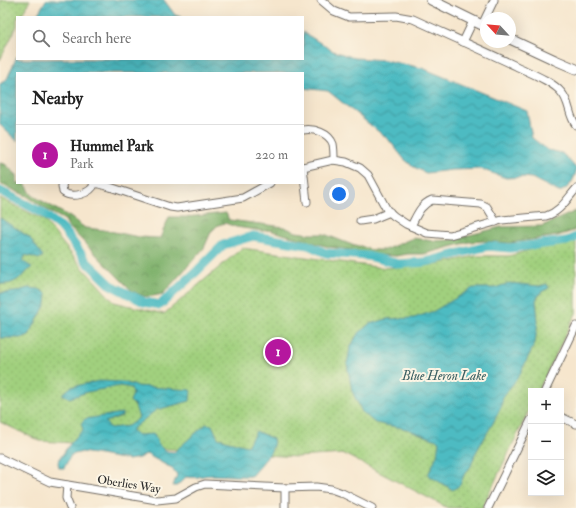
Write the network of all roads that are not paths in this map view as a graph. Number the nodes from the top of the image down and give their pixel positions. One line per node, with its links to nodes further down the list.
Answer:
1 (321, 0): 7 (street)
2 (431, 0): 5 (main road)
3 (494, 0): 4 (street)
4 (489, 12)
5 (473, 21): 6 (main road); 7 (street)
6 (480, 24)
7 (463, 42): 10 (street)
8 (516, 42): 9 (main road)
9 (576, 69)
10 (576, 125)
11 (304, 130): 12 (street)
12 (334, 160): 13 (street); 21 (street)
13 (304, 167)
14 (304, 176): 20 (street)
15 (63, 184): 16 (street)
16 (94, 184)
17 (98, 184): 18 (street)
18 (268, 184)
19 (576, 188): 23 (street)
20 (307, 202)
21 (390, 212): 22 (street); 24 (street)
22 (360, 221)
23 (496, 222): 24 (street); 24 (street)
24 (411, 226)
25 (576, 326): 26 (street)
26 (546, 388)
27 (564, 418): 29 (street)
28 (529, 424): 36 (street)
29 (576, 424)
30 (0, 458): 31 (street, Oberlies Way)
31 (67, 485): 32 (street, Oberlies Way); 33 (street)
32 (285, 488): 34 (street); 35 (street, Oberlies Way)
33 (70, 508)
34 (285, 508)
35 (372, 508)
36 (488, 508)

